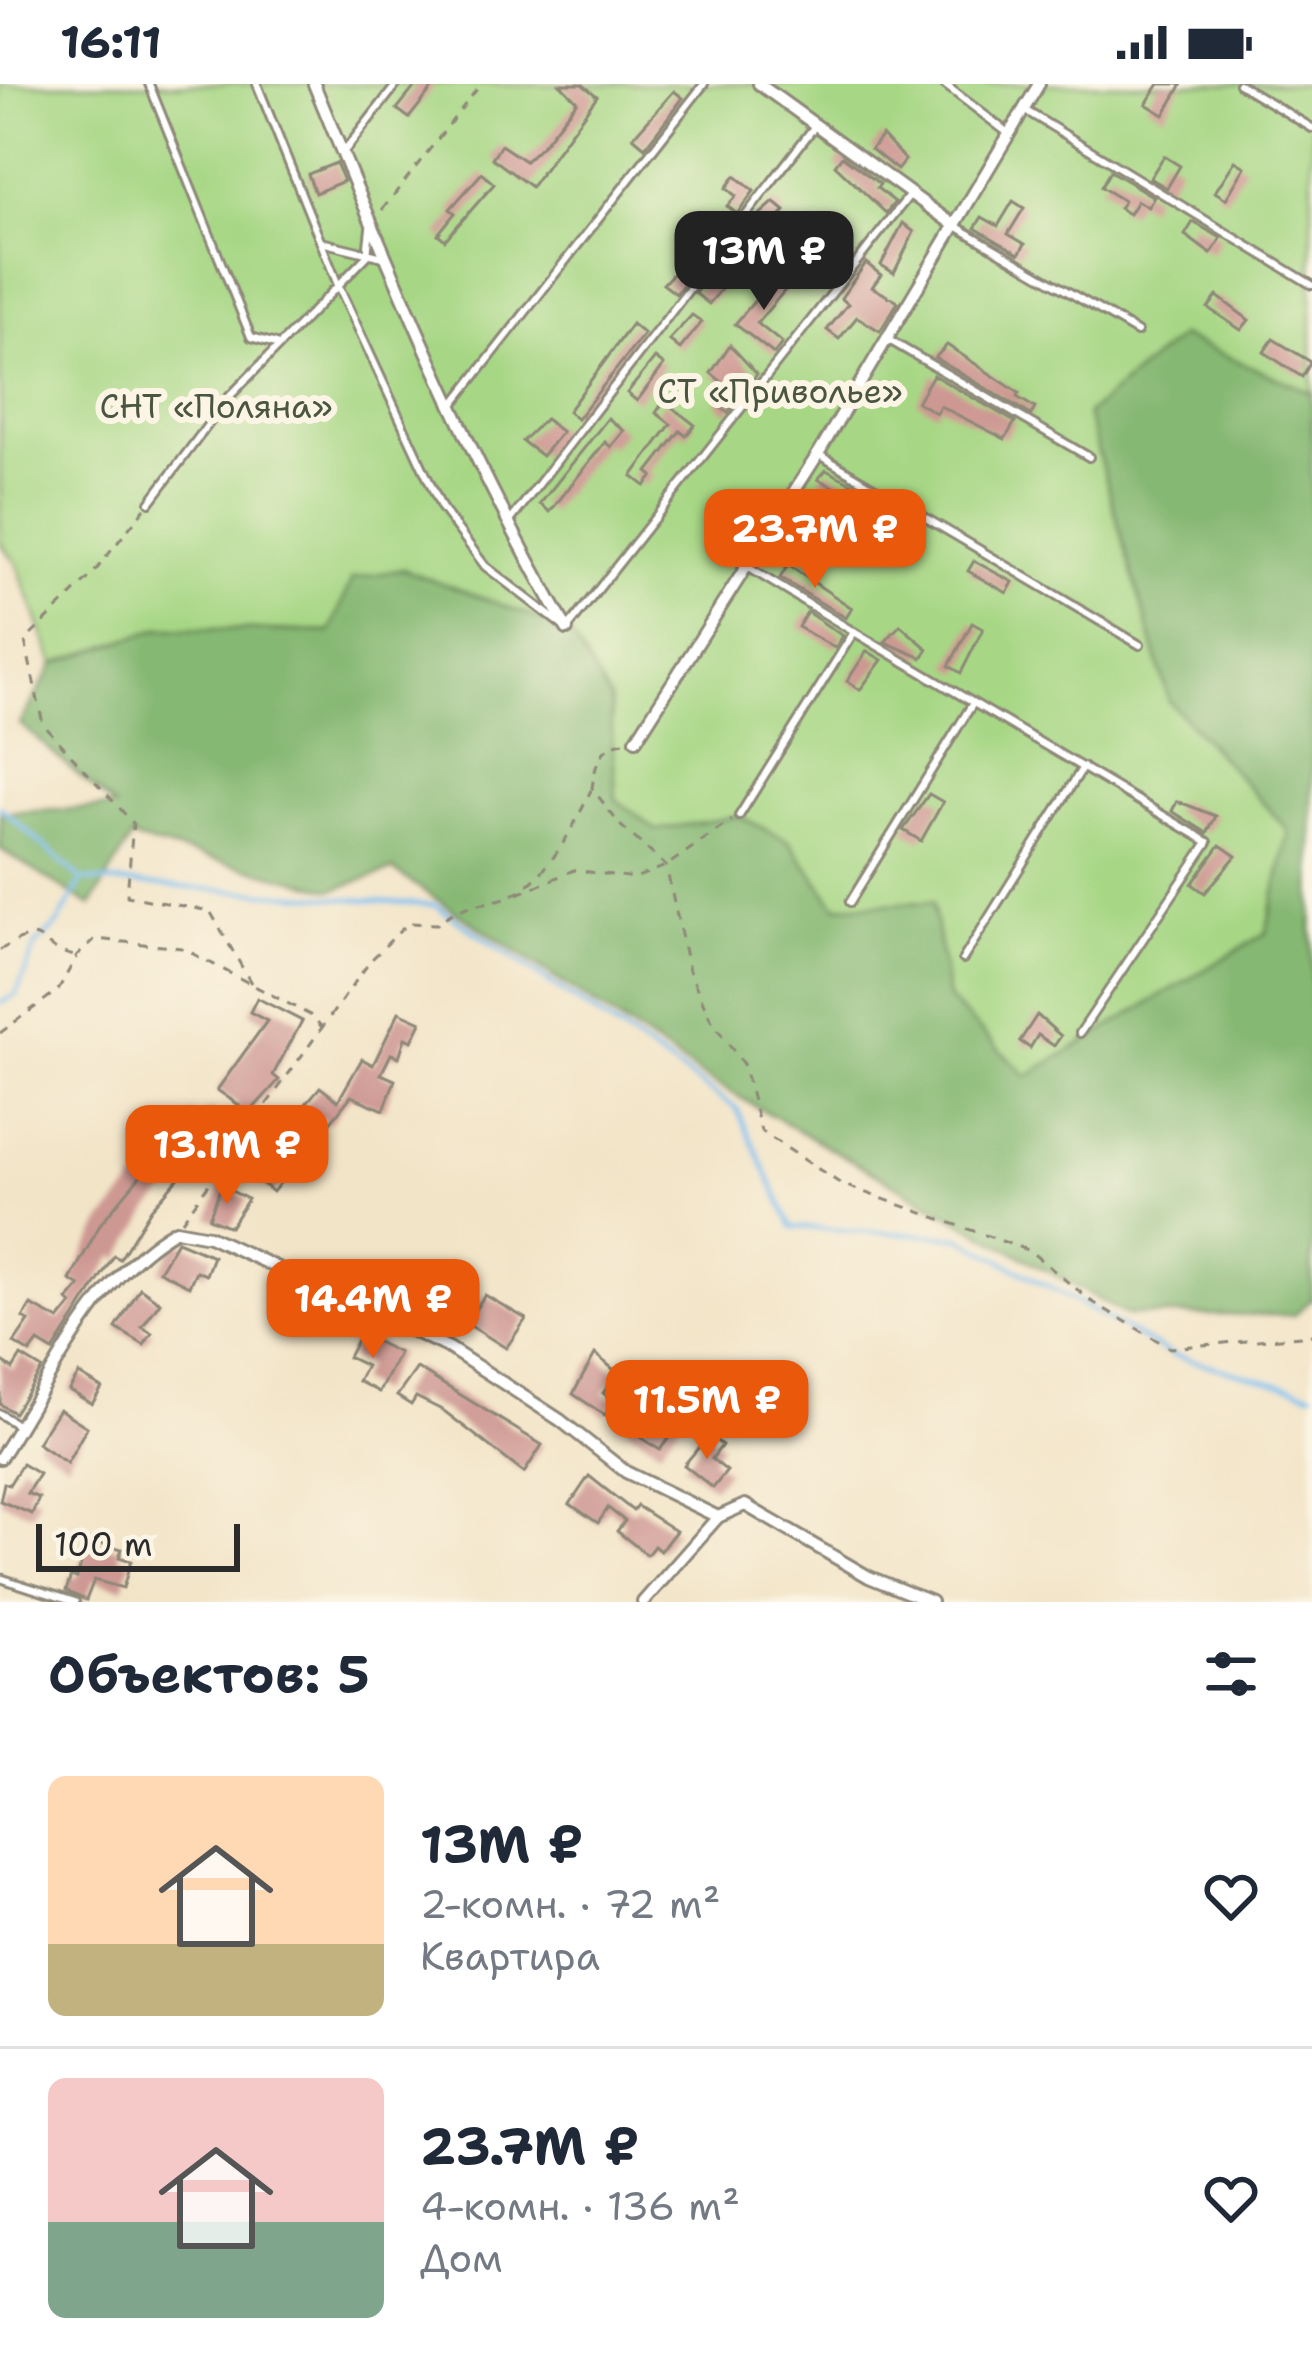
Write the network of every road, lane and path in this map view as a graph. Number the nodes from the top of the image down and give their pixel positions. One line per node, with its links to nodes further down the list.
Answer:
1 (149, 84): 26 (lane)
2 (257, 84): 19 (lane)
3 (314, 84): 15 (street)
4 (397, 84): 15 (lane)
5 (482, 84): 17 (path)
6 (704, 84): 27 (lane)
7 (759, 84): 12 (street)
8 (944, 84): 14 (lane)
9 (1039, 84): 11 (street)
10 (1239, 84): 13 (lane)
11 (1023, 109): 14 (street); 23 (lane)
12 (814, 127): 16 (street); 31 (lane)
13 (1312, 128)
14 (1008, 133): 18 (street)
15 (343, 153): 17 (street)
16 (908, 196): 18 (street); 33 (lane)
17 (371, 223): 20 (lane); 21 (street)
18 (954, 225): 24 (lane); 25 (street)
19 (321, 242): 20 (lane); 22 (lane)
20 (367, 256): 21 (lane); 22 (lane)
21 (386, 257): 27 (street)
22 (338, 285): 26 (lane); 33 (lane)
23 (1312, 285)
24 (1137, 332)
25 (886, 338): 28 (street); 29 (lane)
26 (276, 344): 30 (lane)
27 (451, 407): 31 (street)
28 (818, 454): 32 (street); 35 (lane)
29 (1089, 457)
30 (150, 502): 47 (path)
31 (507, 525): 33 (street)
32 (746, 566): 34 (lane); 37 (street)
33 (567, 629)
34 (854, 632): 36 (lane); 40 (lane)
35 (1140, 645)
36 (973, 703): 38 (lane); 43 (lane)
37 (636, 740): 39 (path)
38 (1083, 767): 46 (lane); 50 (lane)
39 (592, 788): 41 (path); 42 (path)
40 (739, 816): 41 (path)
41 (666, 866): 42 (path); 52 (path)
42 (511, 897): 48 (path)
43 (850, 902)
44 (0, 950): 45 (path)
45 (77, 956): 47 (path); 49 (path)
46 (963, 959)
47 (250, 983): 48 (path)
48 (324, 1030): 51 (path)
49 (0, 1033)
50 (1080, 1033)
51 (176, 1230): 54 (street); 56 (street)
52 (1312, 1335)
53 (0, 1414): 54 (lane)
54 (20, 1427): 55 (street)
55 (0, 1458)
56 (718, 1517): 59 (street); 60 (street)
57 (0, 1578): 58 (lane)
58 (75, 1602)
59 (643, 1602)
60 (931, 1602)

